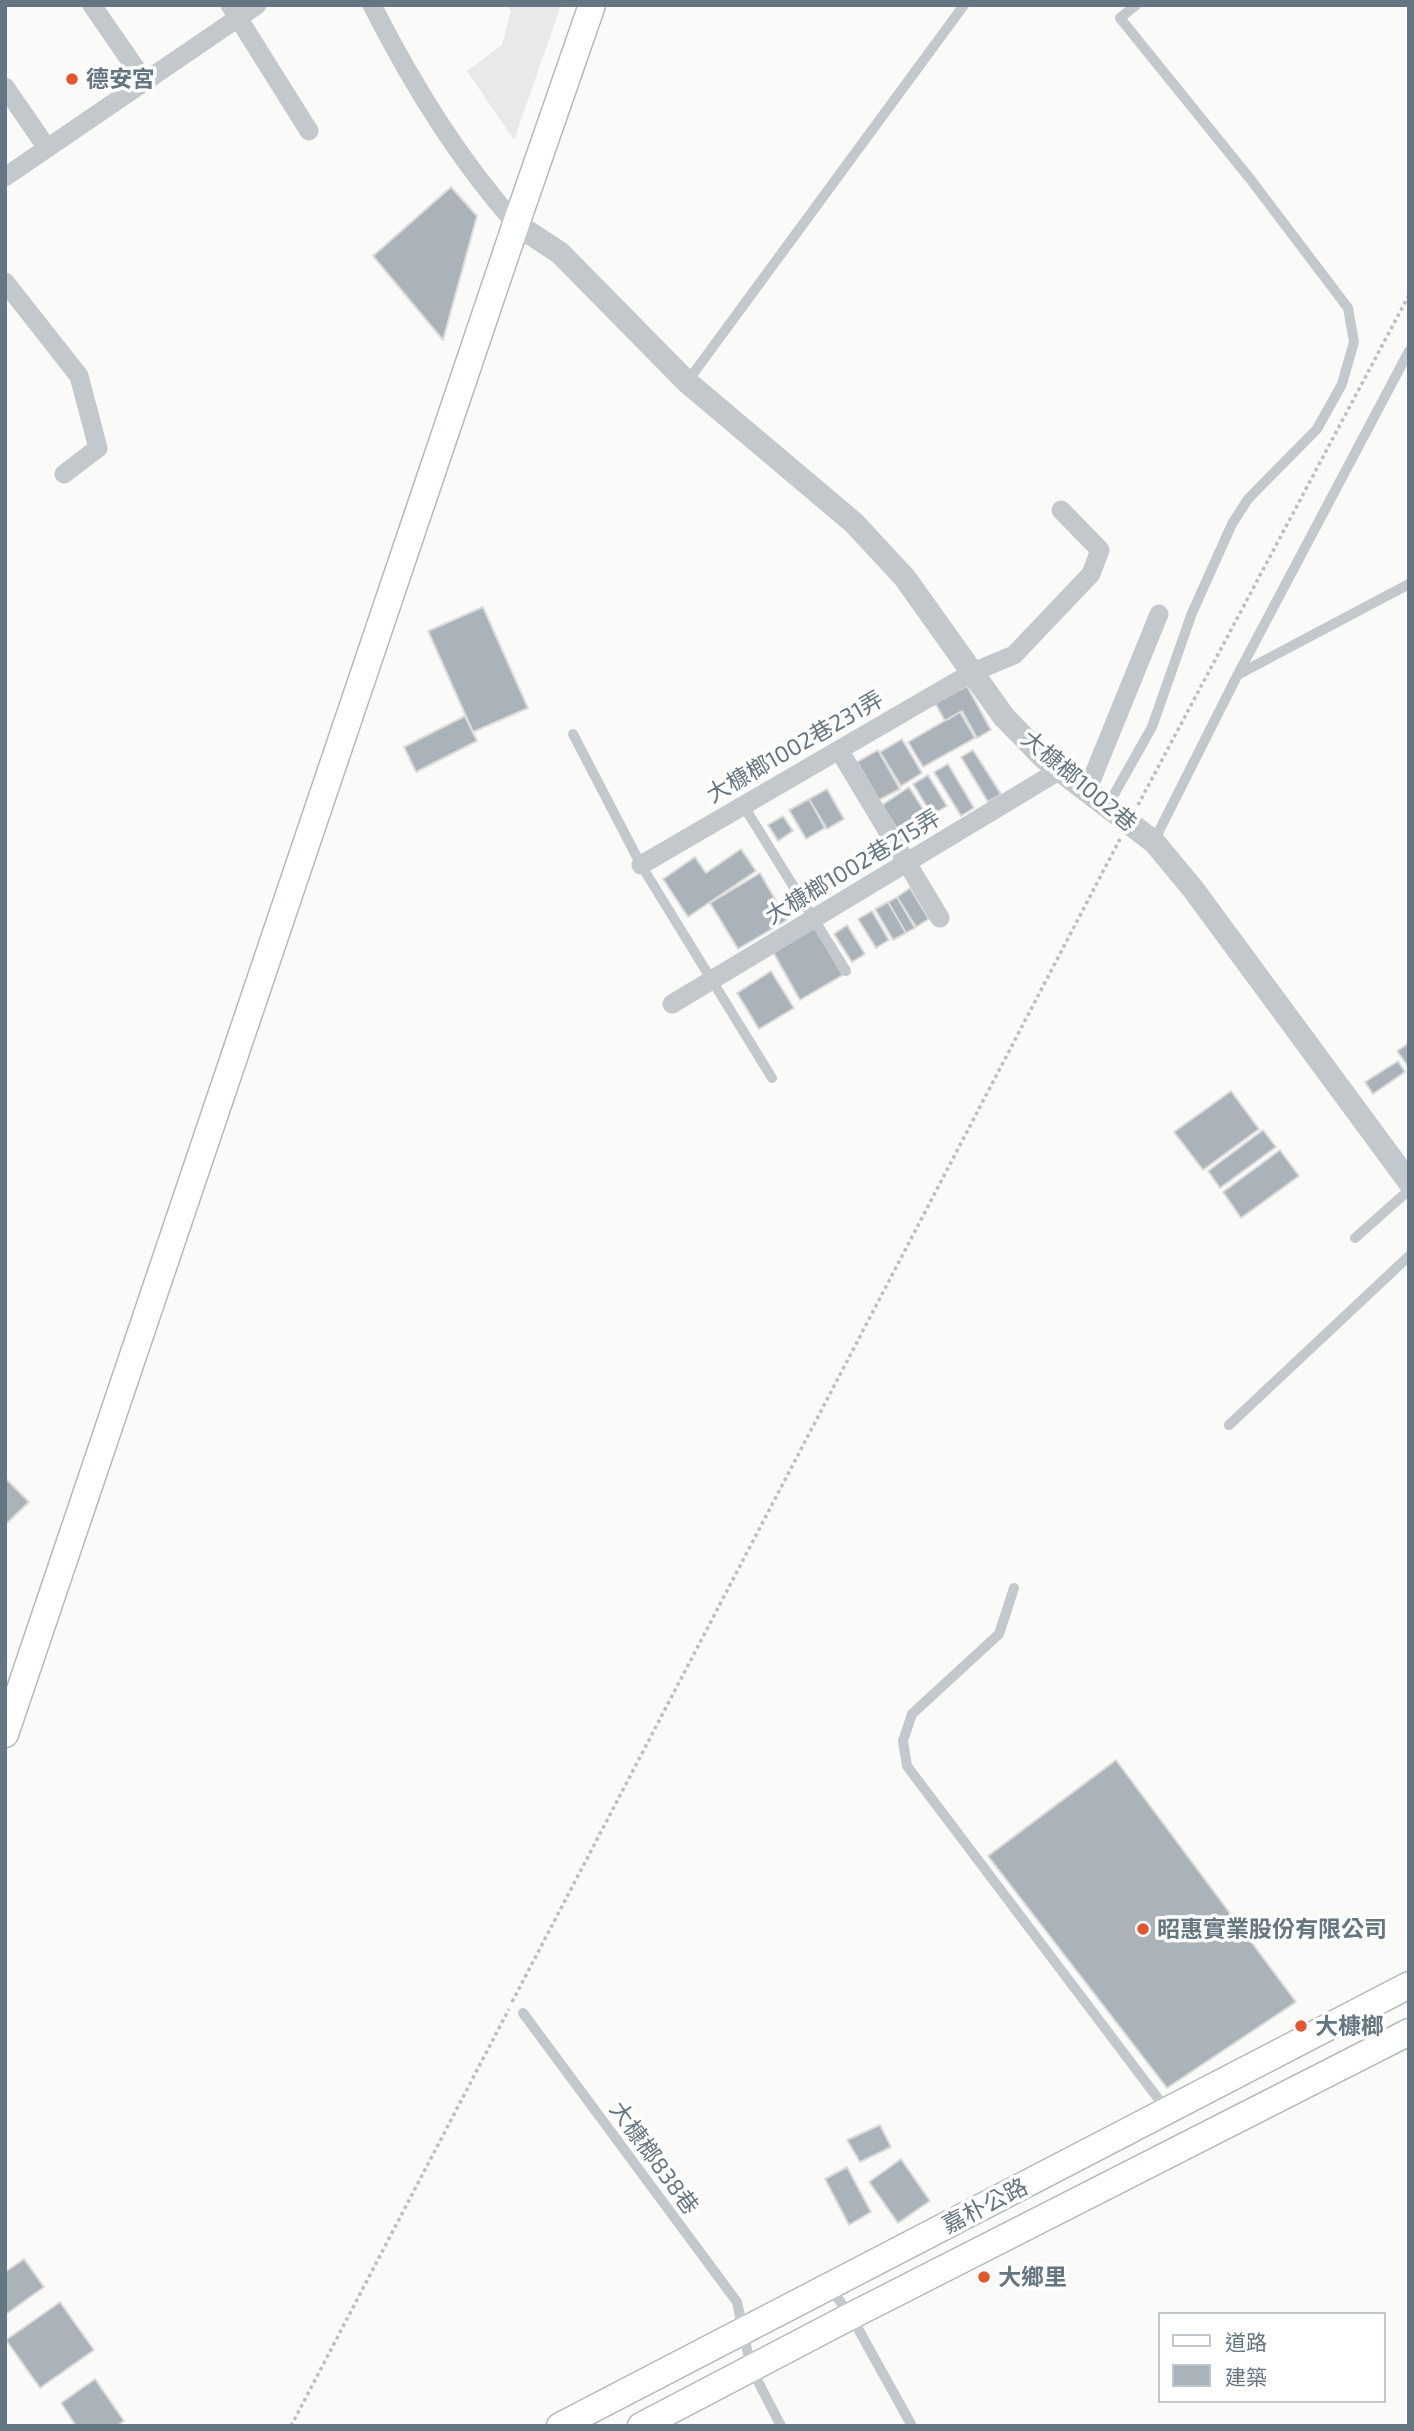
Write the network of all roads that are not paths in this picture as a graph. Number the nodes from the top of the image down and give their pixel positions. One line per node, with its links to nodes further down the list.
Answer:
1 (92, 5): 8 (street)
2 (257, 5): 7 (street)
3 (372, 5): 13 (street)
4 (592, 5): 13 (main road)
5 (964, 5): 16 (lane)
6 (1136, 5): 28 (lane)
7 (234, 12): 8 (street); 10 (street)
8 (145, 82): 11 (street)
9 (5, 87): 11 (street)
10 (309, 131)
11 (47, 148): 12 (street)
12 (5, 177)
13 (516, 224): 16 (street, 大槺榔1002巷); 44 (main road)
14 (5, 282): 17 (street)
15 (1409, 351): 22 (lane)
16 (687, 382): 21 (street, 大槺榔1002巷)
17 (64, 474)
18 (1062, 510): 21 (street, 大槺榔1002巷231弄)
19 (1409, 584): 22 (lane)
20 (1159, 614): 26 (street)
21 (973, 672): 24 (street, 大槺榔1002巷231弄); 25 (street, 大槺榔1002巷)
22 (1238, 674): 29 (lane)
23 (573, 734): 31 (lane)
24 (839, 750): 27 (street, 大槺榔1002巷231弄); 30 (street)
25 (1059, 770): 26 (street, 大槺榔1002巷); 30 (street, 大槺榔1002巷215弄)
26 (1087, 791): 28 (street, 大槺榔1002巷)
27 (743, 805): 31 (street, 大槺榔1002巷231弄); 33 (lane)
28 (1107, 808): 29 (street, 大槺榔1002巷)
29 (1154, 842): 38 (street, 大槺榔1002巷)
30 (908, 862): 32 (street); 33 (street, 大槺榔1002巷215弄)
31 (641, 865): 35 (lane)
32 (940, 918)
33 (814, 919): 34 (lane); 35 (street, 大槺榔1002巷215弄)
34 (846, 971)
35 (712, 981): 36 (street, 大槺榔1002巷215弄); 37 (lane)
36 (672, 1004)
37 (772, 1078)
38 (1409, 1181)
39 (1409, 1189): 40 (lane)
40 (1355, 1238)
41 (1409, 1256): 42 (lane)
42 (1228, 1425)
43 (1014, 1588): 48 (lane)
44 (5, 1734)
45 (1409, 1985): 48 (main road, 嘉朴公路)
46 (523, 2013): 51 (lane, 大槺榔838巷)
47 (1409, 2032): 50 (main road, 嘉朴公路)
48 (1167, 2111): 49 (main road, 嘉朴公路)
49 (829, 2287): 50 (lane); 51 (main road, 嘉朴公路)
50 (851, 2316): 52 (main road, 嘉朴公路); 56 (lane)
51 (743, 2331): 52 (lane, 大槺榔838巷); 53 (main road, 嘉朴公路)
52 (751, 2368): 54 (main road, 嘉朴公路); 55 (lane, 大槺榔838巷)
53 (560, 2426)
54 (641, 2426)
55 (781, 2426)
56 (912, 2426)

